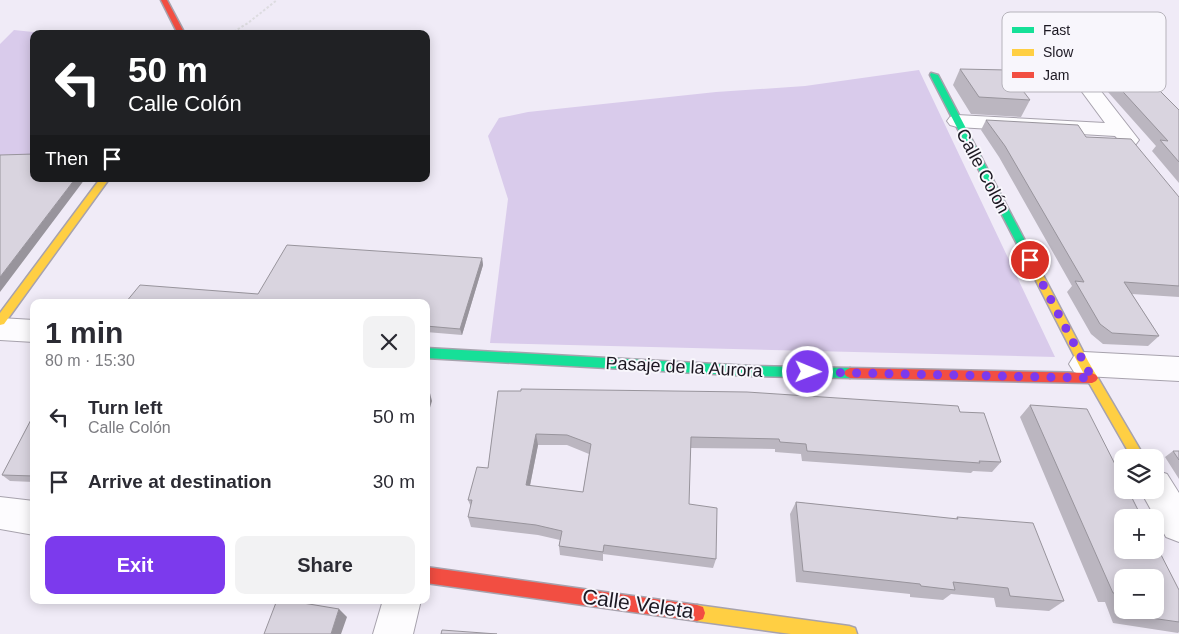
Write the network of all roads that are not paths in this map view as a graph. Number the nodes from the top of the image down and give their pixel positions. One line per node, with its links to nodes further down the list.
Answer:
1 (164, 0): 2 (street)
2 (180, 30)
3 (934, 75): 5 (street, Calle Colón)
4 (1092, 92): 6 (street)
5 (957, 121): 6 (street, Calle Colón); 14 (street, Calle Colón)
6 (1122, 130): 7 (street)
7 (1144, 158)
8 (102, 182): 9 (street)
9 (0, 321)
10 (0, 329): 11 (street)
11 (30, 331)
12 (430, 353): 14 (street, Pasaje de la Aurora)
13 (1179, 369): 14 (street)
14 (1088, 371): 15 (street, Calle Colón)
15 (1134, 449)
16 (1163, 499): 19 (street)
17 (0, 514): 18 (street)
18 (30, 518)
19 (1179, 525)
20 (430, 576): 23 (street, Calle Veleta)
21 (401, 604): 22 (street)
22 (393, 634)
23 (850, 634)

